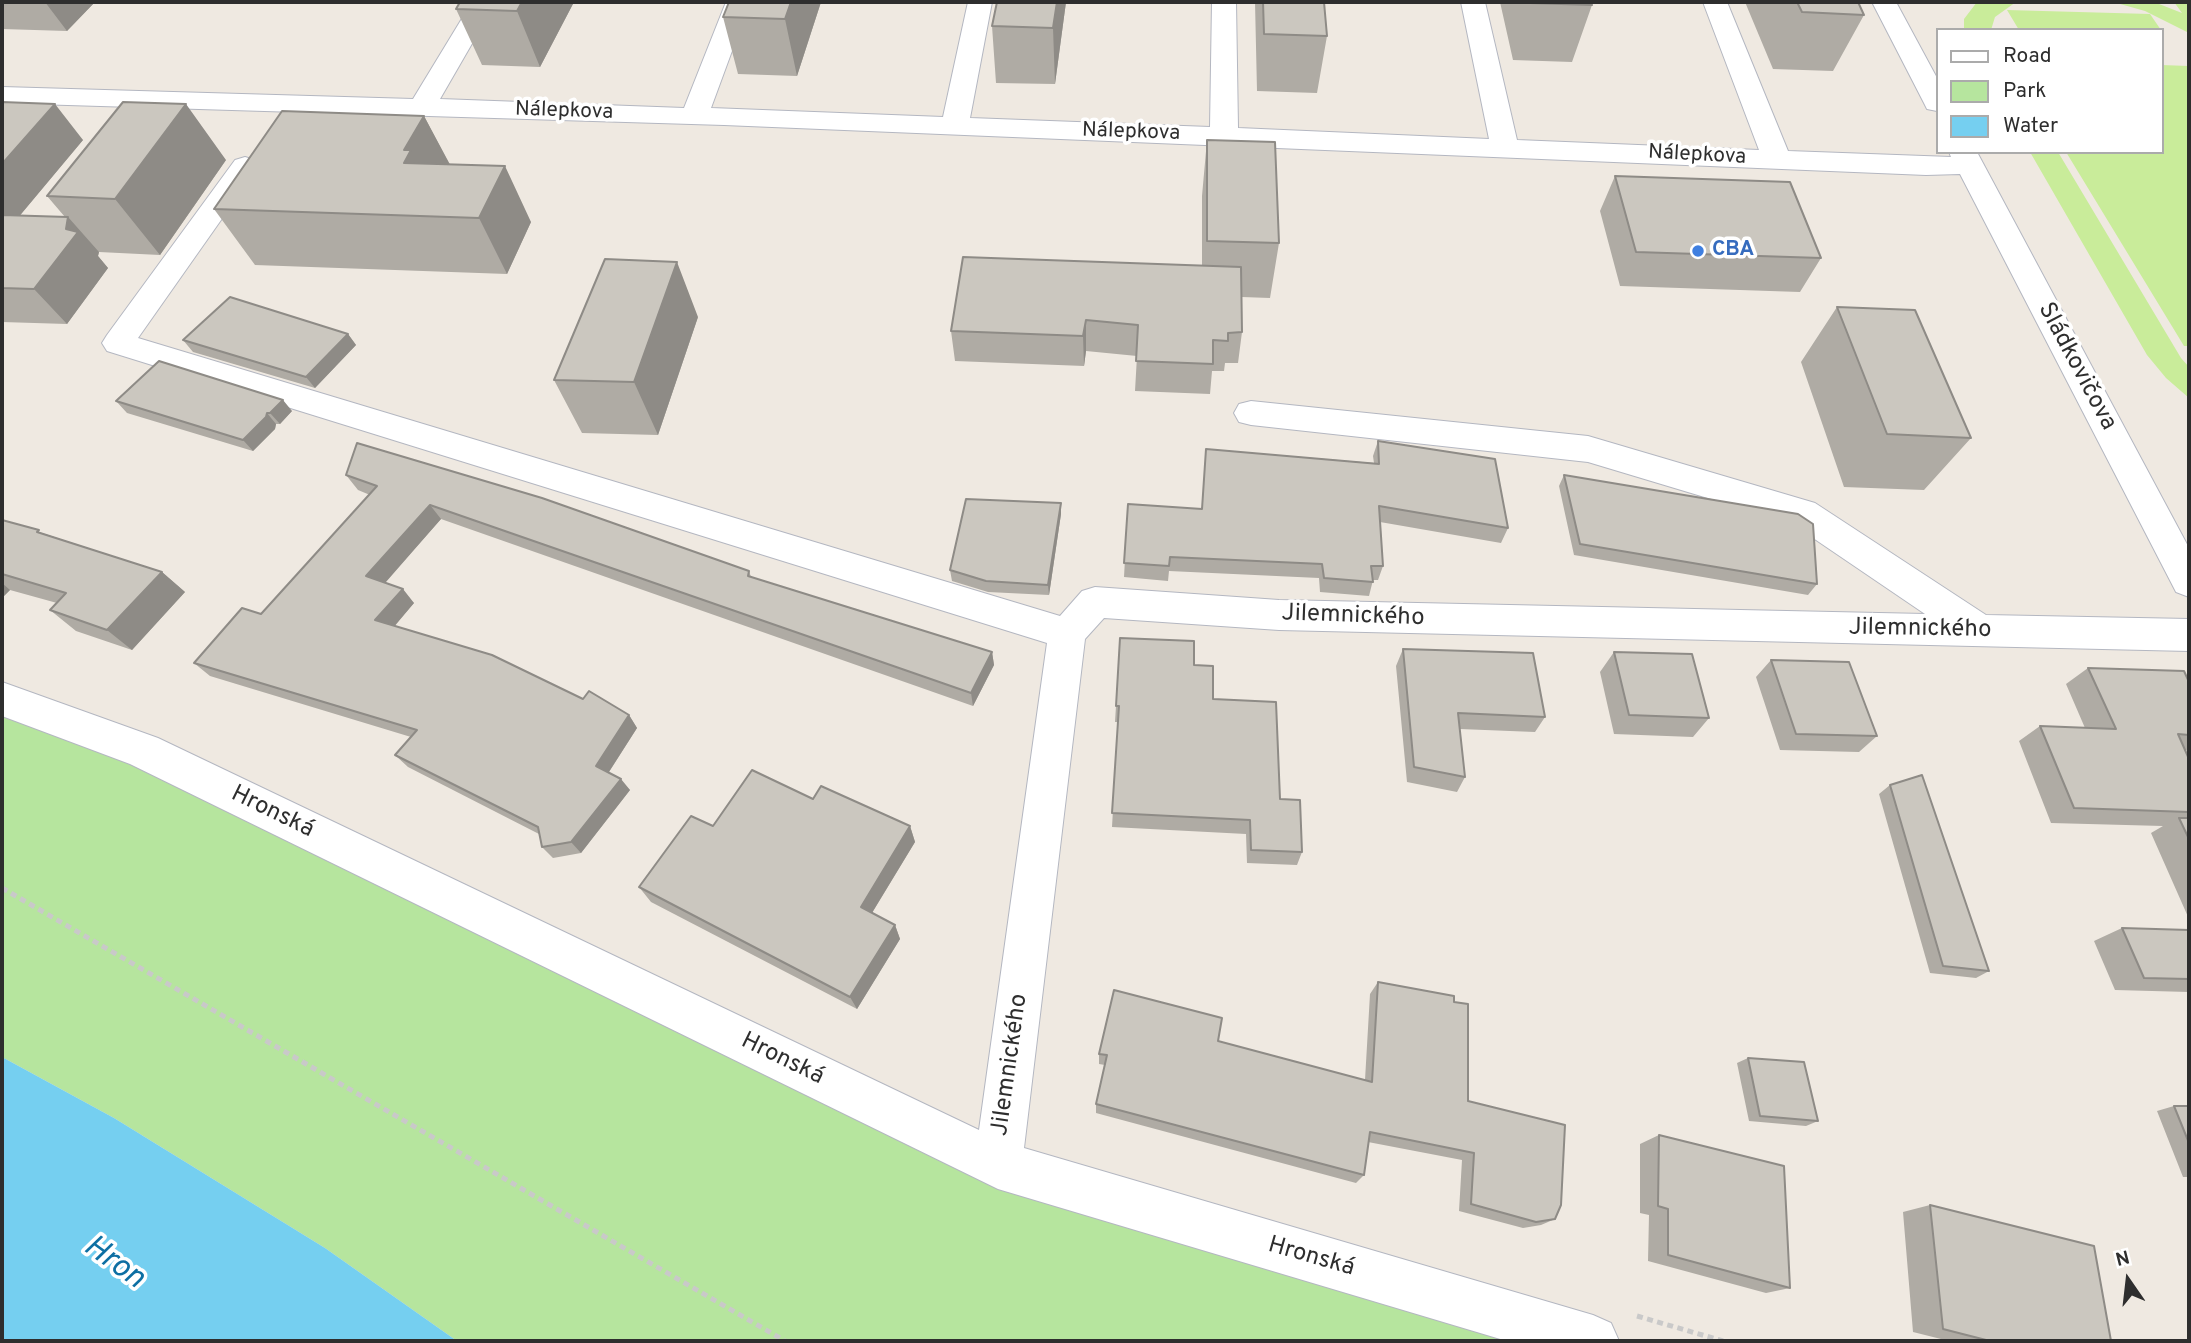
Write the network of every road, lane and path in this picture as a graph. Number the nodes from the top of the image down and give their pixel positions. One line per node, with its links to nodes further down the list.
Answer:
1 (484, 2): 11 (street)
2 (738, 2): 12 (street)
3 (980, 2): 13 (street)
4 (1224, 2): 14 (street)
5 (1473, 2): 15 (street)
6 (1715, 2): 16 (street)
7 (1884, 2): 9 (street)
8 (2, 95): 10 (street, Nálepkova)
9 (1936, 101)
10 (291, 102): 11 (street, Nálepkova); 21 (street)
11 (422, 107): 12 (street, Nálepkova)
12 (694, 117): 13 (street, Nálepkova)
13 (955, 126): 14 (street, Nálepkova)
14 (1224, 136): 15 (street, Nálepkova)
15 (1504, 146): 16 (street, Nálepkova)
16 (1777, 159): 17 (street, Nálepkova)
17 (1967, 159): 19 (street, Sládkovičova)
18 (1251, 413): 20 (street)
19 (2189, 582)
20 (1980, 631): 21 (street, Jilemnického); 22 (street, Jilemnického)
21 (1067, 634): 25 (street, Jilemnického)
22 (2189, 635)
23 (2, 698): 25 (street, Hronská)
24 (2, 888): 26 (path)
25 (998, 1165): 27 (street, Hronská)
26 (785, 1341)
27 (1593, 1341)

